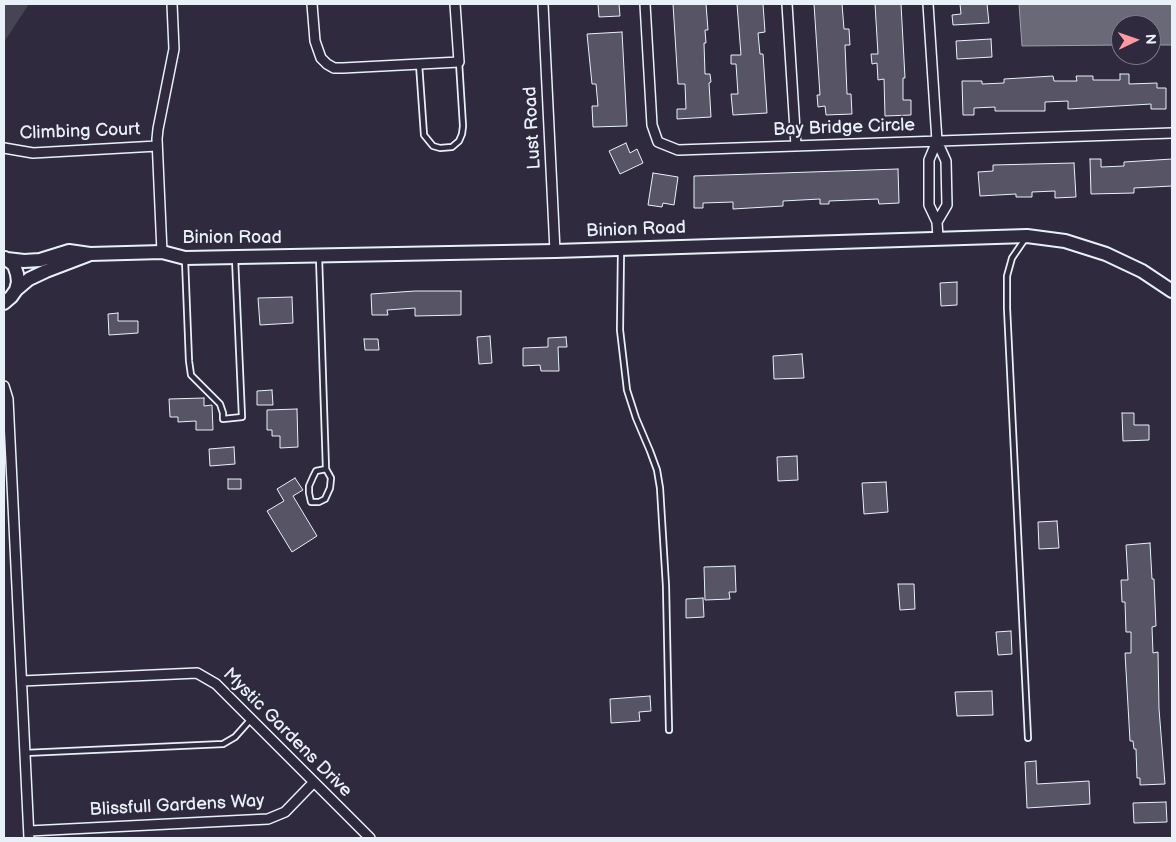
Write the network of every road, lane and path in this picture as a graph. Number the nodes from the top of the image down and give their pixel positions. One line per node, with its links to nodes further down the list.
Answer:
1 (172, 4): 12 (street)
2 (312, 4): 9 (street)
3 (455, 4): 8 (street)
4 (543, 4): 19 (street, Lust Road)
5 (645, 4): 13 (street, Bay Bridge Circle)
6 (787, 4): 13 (street)
7 (928, 4): 11 (street)
8 (459, 62): 9 (street); 9 (lane)
9 (419, 64)
10 (1172, 133): 11 (street, Bay Bridge Circle)
11 (937, 141): 13 (street, Bay Bridge Circle); 15 (street); 15 (street)
12 (157, 146): 14 (street, Climbing Court); 20 (street)
13 (796, 146)
14 (4, 148)
15 (937, 222): 17 (street)
16 (1027, 236): 17 (main road, Binion Road); 27 (main road, Binion Road); 34 (lane)
17 (938, 238): 18 (main road, Binion Road)
18 (621, 249): 19 (main road, Binion Road); 33 (lane)
19 (555, 251): 22 (main road, Binion Road)
20 (162, 252): 21 (main road, Binion Road); 25 (main road, Binion Road)
21 (90, 254): 24 (main road, Binion Road); 26 (main road, Binion Road)
22 (319, 255): 23 (main road, Binion Road); 30 (lane)
23 (235, 257): 25 (main road, Binion Road); 25 (lane)
24 (6, 258): 26 (main road)
25 (185, 258)
26 (16, 290): 28 (main road, Binion Road)
27 (1172, 291)
28 (4, 305)
29 (4, 386): 31 (street)
30 (326, 470): 30 (lane)
31 (22, 681): 32 (street, Mystic Gardens Drive); 35 (street)
32 (251, 719): 35 (lane); 36 (street, Mystic Gardens Drive)
33 (670, 730)
34 (1028, 738)
35 (25, 753): 37 (street)
36 (314, 782): 37 (street, Blissfull Gardens Way); 38 (street, Mystic Gardens Drive)
37 (29, 834)
38 (370, 838)

